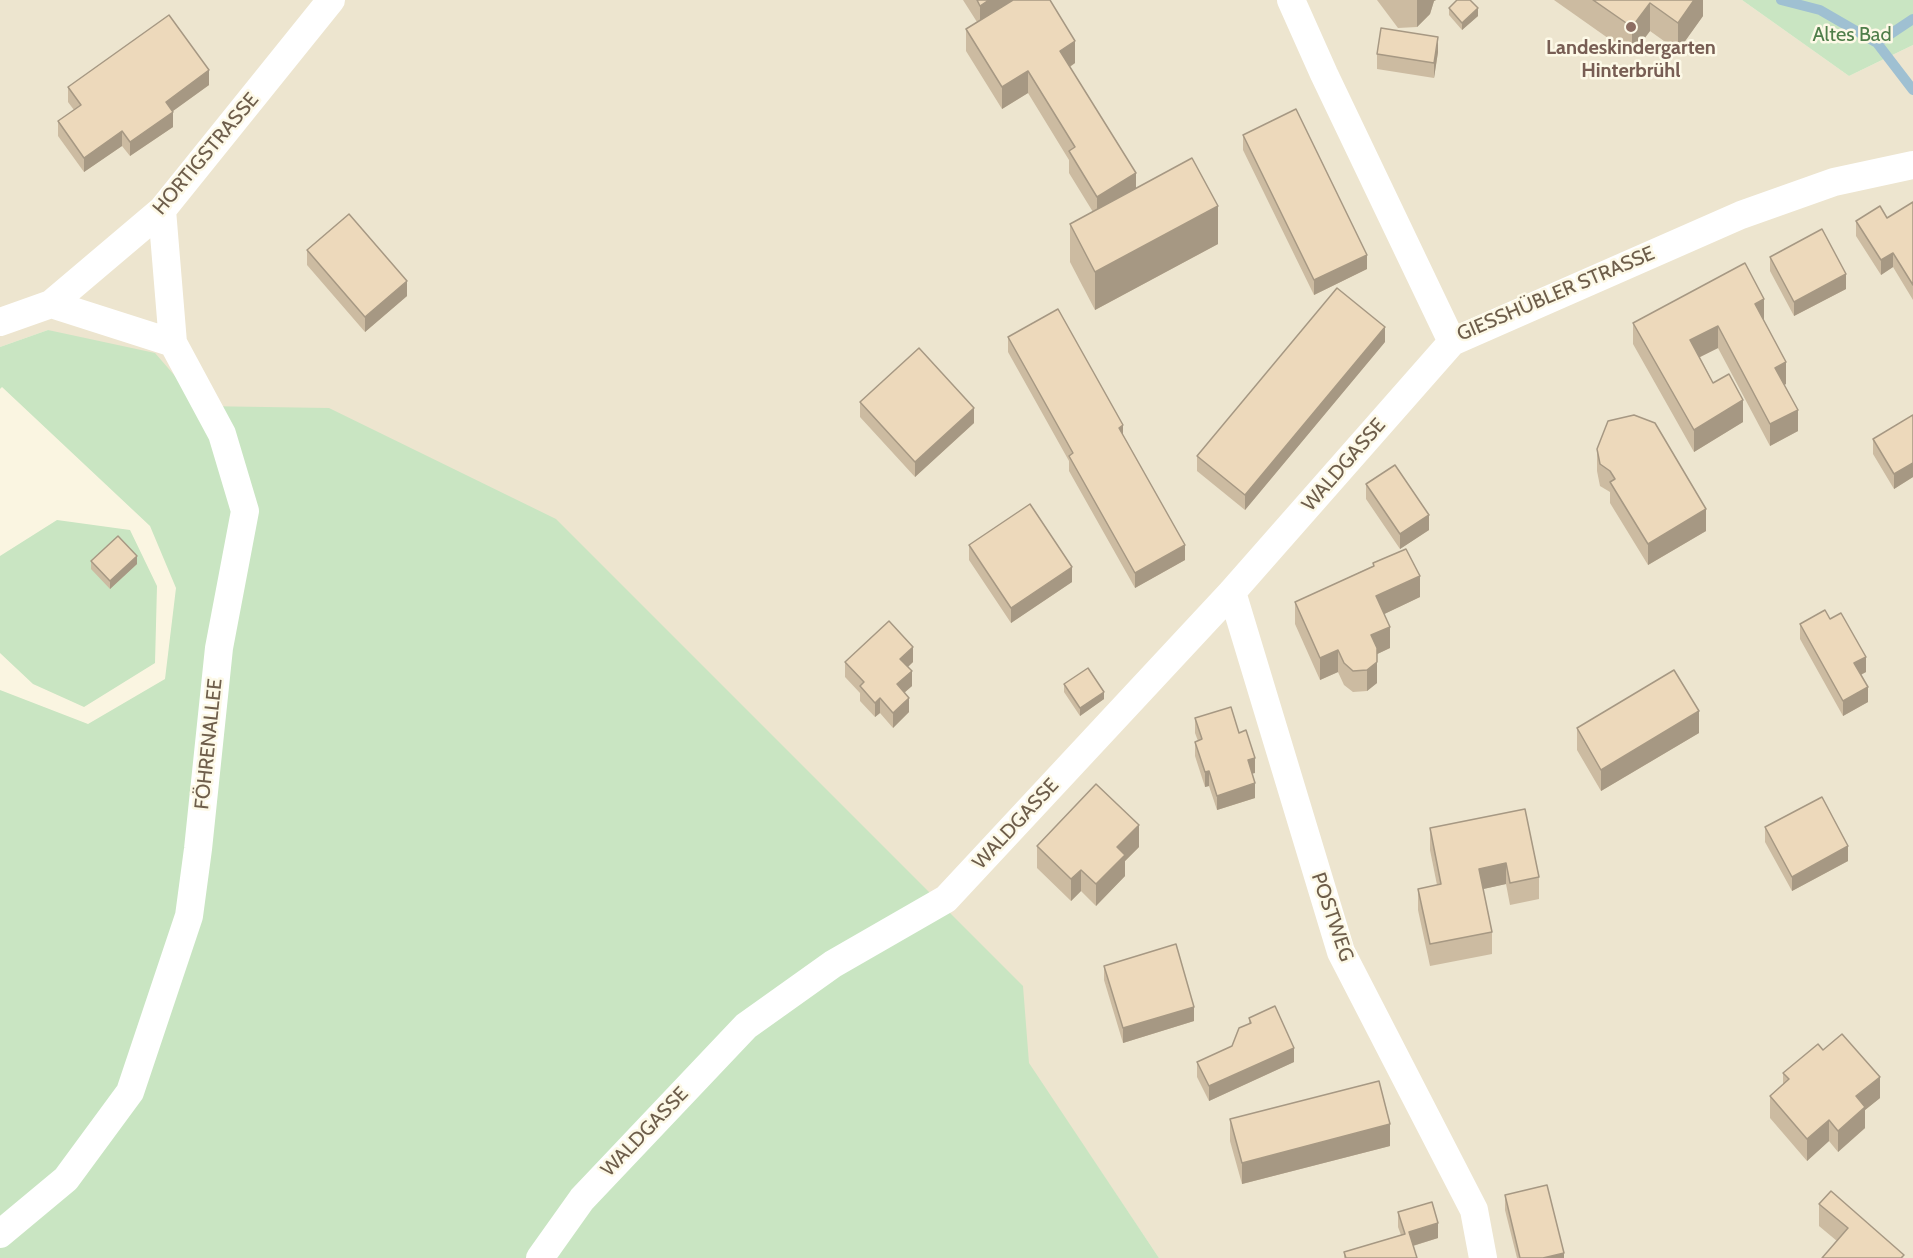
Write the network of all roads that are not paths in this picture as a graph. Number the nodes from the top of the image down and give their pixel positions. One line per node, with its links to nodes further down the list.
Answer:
1 (331, 0): 4 (street, HORTIGSTRASSE)
2 (1291, 0): 7 (street, GIESSHÜBLER STRASSE)
3 (1913, 165): 7 (street, GIESSHÜBLER STRASSE)
4 (162, 210): 5 (street, HORTIGSTRASSE); 8 (street, FÖHRENALLEE)
5 (51, 304): 6 (street, HORTIGSTRASSE); 8 (street)
6 (0, 322)
7 (1452, 342): 9 (street, WALDGASSE)
8 (173, 343): 10 (street, FÖHRENALLEE)
9 (1232, 592): 11 (street, WALDGASSE); 12 (street, POSTWEG)
10 (0, 1234)
11 (540, 1258)
12 (1483, 1258)

